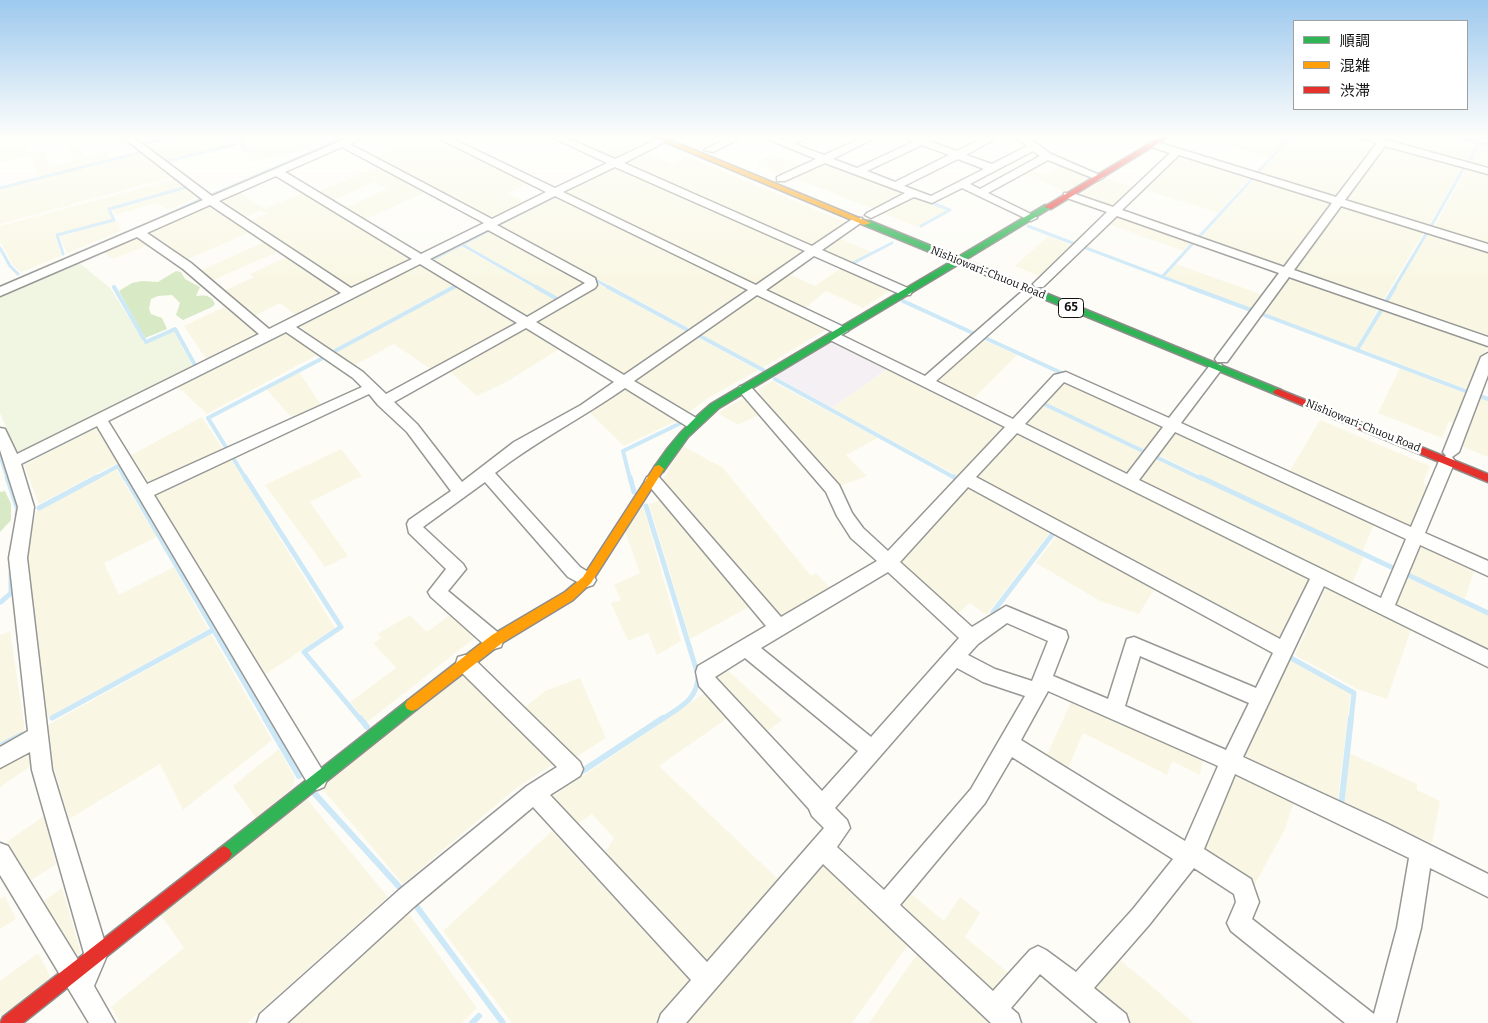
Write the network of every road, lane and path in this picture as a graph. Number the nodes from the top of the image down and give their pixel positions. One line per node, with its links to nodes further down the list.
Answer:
1 (189, 184): 24 (street)
2 (238, 184): 24 (street)
3 (244, 184): 24 (street)
4 (296, 184): 35 (street)
5 (419, 184): 30 (street)
6 (538, 184): 20 (street)
7 (572, 184): 20 (street)
8 (661, 184): 33 (street)
9 (773, 184): 29 (main road, Nishiowari-Chuou Road / 65)
10 (793, 184): 27 (main road, Nishiowari-Chuou Road / 65)
11 (889, 184): 19 (street)
12 (900, 184): 19 (street)
13 (962, 184): 21 (street); 22 (street)
14 (997, 184): 22 (street)
15 (1087, 184): 23 (main road)
16 (1143, 184): 26 (street)
17 (1279, 184): 25 (street)
18 (1351, 184): 25 (street)
19 (895, 186): 21 (street)
20 (555, 192): 30 (street); 39 (street)
21 (914, 193): 27 (street)
22 (980, 193): 28 (street)
23 (1068, 195): 26 (street); 28 (main road)
24 (206, 197): 31 (street); 37 (street); 42 (street)
25 (1337, 202): 32 (street); 36 (street)
26 (1114, 211): 36 (street); 38 (street)
27 (871, 216): 34 (main road, Nishiowari-Chuou Road / 65)
28 (1031, 218): 34 (main road)
29 (858, 220): 33 (street); 34 (main road, Nishiowari-Chuou Road / 65)
30 (490, 224): 35 (street); 43 (street)
31 (138, 232): 40 (street); 46 (street)
32 (1488, 248)
33 (813, 251): 39 (street); 41 (street)
34 (962, 258): 38 (main road, Nishiowari-Chuou Road / 65); 41 (main road)
35 (421, 259): 42 (street); 43 (street)
36 (1285, 272): 47 (street); 49 (street)
37 (0, 284)
38 (1034, 288): 49 (main road, Nishiowari-Chuou Road / 65); 51 (street)
39 (757, 290): 45 (street); 50 (street)
40 (0, 292)
41 (906, 292): 45 (main road)
42 (351, 294): 44 (street)
43 (528, 323): 50 (street); 54 (street)
44 (286, 326): 46 (street); 52 (street)
45 (837, 334): 51 (street); 53 (main road)
46 (268, 335): 55 (street)
47 (1488, 342)
48 (1488, 357): 60 (street)
49 (1219, 363): 58 (street); 60 (main road, Nishiowari-Chuou Road / 65)
50 (624, 382): 56 (street); 63 (street)
51 (926, 382): 57 (street)
52 (370, 388): 54 (street); 68 (street)
53 (745, 389): 56 (main road); 71 (street)
54 (383, 402): 69 (street)
55 (100, 419): 61 (street); 68 (street)
56 (693, 423): 66 (main road)
57 (1016, 426): 58 (street); 65 (street); 67 (street)
58 (1172, 426): 67 (street); 70 (street)
59 (0, 433): 61 (street)
60 (1449, 456): 62 (main road, Nishiowari-Chuou Road / 65); 64 (main road, Nishiowari-Chuou Road / 65); 70 (street)
61 (13, 462): 87 (street)
62 (1488, 467)
63 (484, 472): 69 (street); 74 (street)
64 (1488, 478)
65 (966, 479): 71 (street); 80 (street)
66 (653, 481): 74 (main road); 76 (street)
67 (1129, 482): 73 (street)
68 (145, 492): 92 (street)
69 (461, 492): 78 (street)
70 (1415, 536): 72 (street); 75 (street)
71 (888, 563): 76 (street); 77 (street)
72 (1488, 569)
73 (1320, 576): 75 (street); 80 (street)
74 (586, 580): 78 (main road)
75 (1384, 608): 82 (street)
76 (779, 628): 79 (street)
77 (971, 638): 81 (street); 84 (street)
78 (494, 641): 83 (main road)
79 (746, 647): 89 (street); 94 (street)
80 (1284, 650): 85 (street)
81 (954, 657): 84 (street); 89 (street)
82 (1488, 659)
83 (465, 663): 92 (main road); 93 (street)
84 (1040, 686): 86 (street); 88 (street)
85 (1260, 699): 86 (street); 91 (street)
86 (1114, 710): 91 (street)
87 (38, 736): 90 (street); 101 (street)
88 (1008, 743): 98 (street); 100 (street)
89 (872, 750): 94 (street)
90 (0, 758)
91 (1230, 763): 96 (street); 98 (street)
92 (317, 780): 101 (main road)
93 (534, 793): 102 (street); 108 (street)
94 (822, 807): 95 (street)
95 (822, 848): 100 (street); 102 (street)
96 (1421, 852): 99 (street); 112 (street)
97 (0, 854): 103 (street)
98 (1190, 855): 104 (street); 111 (street)
99 (1488, 886)
100 (884, 906): 105 (street)
101 (96, 953): 103 (street)
102 (706, 979): 109 (street)
103 (76, 981): 106 (main road); 107 (street)
104 (1076, 989): 105 (street); 110 (street)
105 (1001, 1016)
106 (9, 1023)
107 (103, 1023)
108 (269, 1023)
109 (670, 1023)
110 (1116, 1023)
111 (1365, 1023)
112 (1384, 1023)

